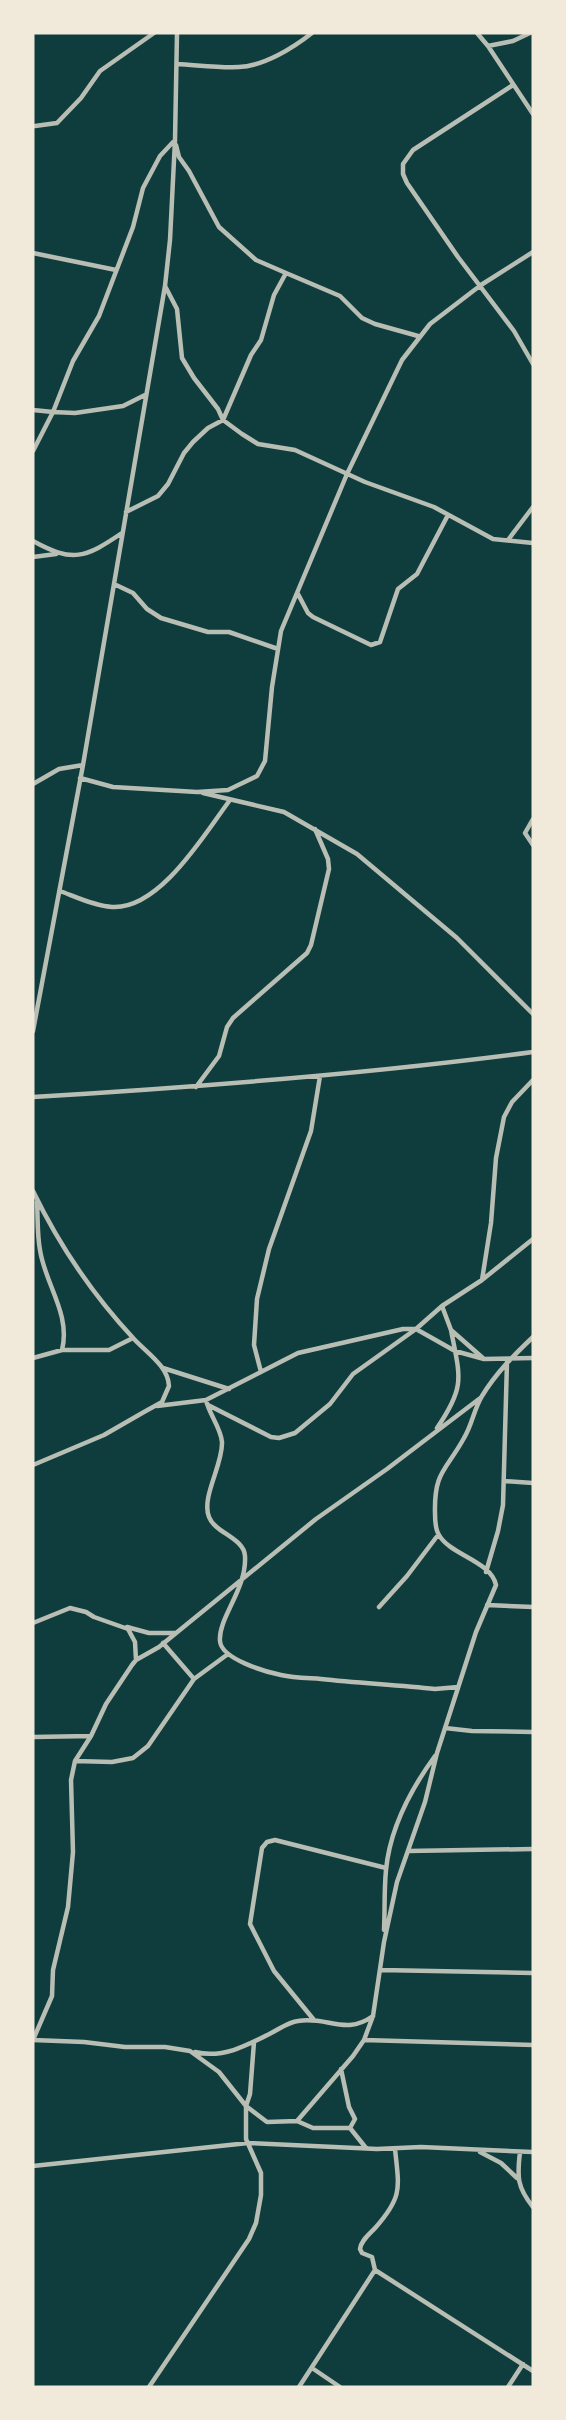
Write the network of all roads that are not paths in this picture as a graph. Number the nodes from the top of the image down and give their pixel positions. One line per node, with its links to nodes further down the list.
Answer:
1 (154, 33): 10 (street)
2 (312, 33): 7 (street)
3 (477, 33): 6 (street)
4 (530, 33): 6 (street)
5 (175, 34): 7 (street)
6 (488, 46): 8 (street)
7 (177, 64): 11 (street)
8 (513, 85): 9 (street); 16 (street)
9 (533, 114)
10 (35, 126)
11 (175, 140): 14 (street); 15 (street); 17 (street)
12 (533, 252): 16 (street)
13 (33, 254): 14 (street)
14 (116, 270): 22 (street)
15 (286, 273): 18 (street); 23 (street)
16 (481, 285): 18 (street); 19 (street)
17 (165, 286): 20 (street); 23 (street)
18 (418, 336): 25 (street)
19 (533, 364)
20 (145, 394): 22 (street); 27 (street)
21 (33, 410): 22 (street)
22 (53, 412): 24 (street)
23 (223, 420): 25 (street); 27 (street)
24 (33, 451)
25 (347, 474): 28 (street); 36 (street)
26 (533, 507): 31 (street)
27 (126, 512): 29 (street)
28 (448, 515): 31 (street); 36 (street)
29 (122, 533): 33 (street); 35 (street)
30 (33, 540): 33 (street)
31 (508, 540): 32 (street)
32 (533, 543)
33 (57, 554): 34 (street)
34 (33, 557)
35 (114, 584): 37 (street); 38 (street)
36 (298, 594): 37 (street)
37 (278, 649): 41 (street)
38 (83, 765): 39 (street); 40 (street)
39 (80, 778): 41 (street); 46 (street)
40 (33, 784)
41 (197, 792): 42 (street)
42 (230, 800): 44 (street); 46 (street)
43 (533, 819): 45 (street)
44 (315, 829): 47 (street); 52 (street)
45 (533, 845)
46 (60, 891): 48 (street)
47 (533, 1014)
48 (33, 1031)
49 (533, 1052): 50 (street)
50 (320, 1076): 52 (street); 70 (street)
51 (533, 1080): 57 (street)
52 (196, 1087): 53 (street)
53 (33, 1097)
54 (33, 1191): 55 (street)
55 (37, 1199): 62 (street); 63 (street)
56 (533, 1239): 57 (street)
57 (482, 1280): 58 (street)
58 (442, 1306): 59 (street); 60 (street)
59 (416, 1329): 64 (street); 70 (street); 73 (street)
60 (451, 1330): 64 (street); 67 (street)
61 (533, 1337): 68 (street)
62 (133, 1338): 63 (street); 69 (street)
63 (62, 1350): 65 (street)
64 (455, 1351): 67 (street); 75 (street)
65 (33, 1358)
66 (533, 1358): 68 (street)
67 (484, 1359): 68 (street)
68 (508, 1361): 72 (street); 77 (street)
69 (163, 1368): 71 (street); 74 (street)
70 (261, 1372): 71 (street)
71 (230, 1389): 73 (street)
72 (481, 1397): 75 (street); 79 (street)
73 (206, 1402): 74 (street); 81 (street)
74 (153, 1407): 76 (street)
75 (433, 1434): 81 (street)
76 (33, 1464)
77 (504, 1481): 78 (street); 80 (street)
78 (533, 1483)
79 (438, 1534): 80 (street); 83 (street)
80 (486, 1572): 82 (street)
81 (244, 1577): 87 (street); 89 (street)
82 (487, 1605): 84 (street); 92 (street)
83 (378, 1607)
84 (533, 1607)
85 (33, 1623): 86 (street)
86 (124, 1626): 87 (street); 90 (street)
87 (176, 1632): 88 (street)
88 (163, 1643): 90 (street); 91 (street)
89 (228, 1654): 91 (street); 92 (street)
90 (136, 1660): 95 (street)
91 (194, 1679): 98 (street)
92 (458, 1687): 93 (street)
93 (445, 1728): 94 (street); 97 (street)
94 (533, 1732)
95 (91, 1736): 96 (street); 98 (street)
96 (33, 1737)
97 (437, 1753): 100 (street); 101 (street)
98 (75, 1761): 107 (street)
99 (533, 1849): 100 (street)
100 (408, 1851): 102 (street)
101 (386, 1868): 102 (street); 106 (street)
102 (384, 1942): 103 (street)
103 (381, 1971): 104 (street); 105 (street)
104 (533, 1973)
105 (373, 2016): 106 (street); 108 (street)
106 (314, 2020): 109 (street)
107 (33, 2040): 111 (street)
108 (364, 2040): 110 (street); 112 (street)
109 (254, 2042): 111 (street); 113 (street)
110 (533, 2045)
111 (190, 2051): 113 (street)
112 (341, 2070): 114 (street); 115 (street)
113 (246, 2106): 114 (street); 116 (street)
114 (297, 2121): 115 (street)
115 (350, 2128): 117 (street)
116 (248, 2143): 117 (street); 122 (street); 129 (street)
117 (366, 2148): 118 (street)
118 (395, 2150): 119 (street); 125 (street)
119 (477, 2151): 120 (street); 123 (street)
120 (520, 2152): 121 (street); 123 (street)
121 (533, 2152)
122 (33, 2166)
123 (517, 2178): 124 (street)
124 (533, 2207)
125 (375, 2270): 126 (street); 127 (street)
126 (524, 2364): 128 (street); 132 (street)
127 (312, 2368): 130 (street); 131 (street)
128 (533, 2371)
129 (149, 2387)
130 (299, 2387)
131 (340, 2387)
132 (508, 2387)

